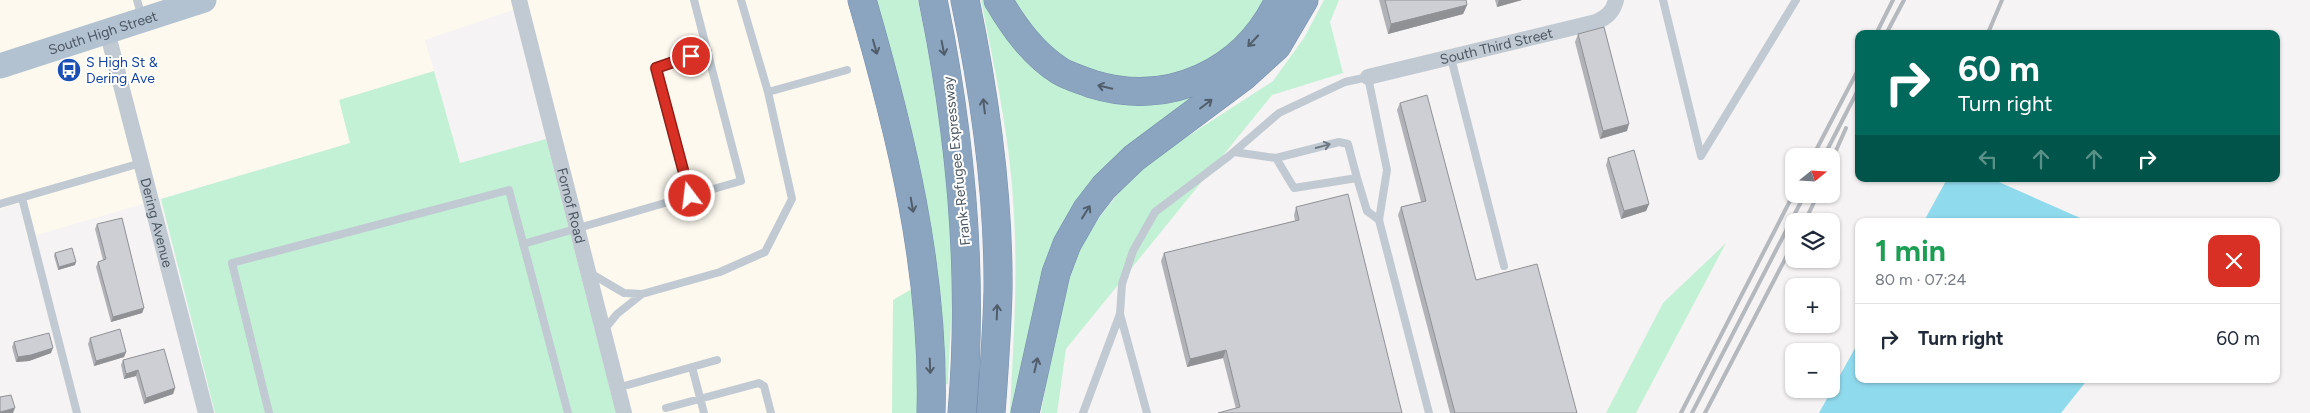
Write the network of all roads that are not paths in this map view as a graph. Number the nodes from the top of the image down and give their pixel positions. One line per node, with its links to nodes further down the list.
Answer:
1 (201, 0): 14 (main road, South High Street)
2 (520, 0): 30 (street, Fornof Road)
3 (694, 0): 16 (lane)
4 (741, 0): 21 (lane)
5 (862, 0): 49 (highway, one-way to 49)
6 (933, 0): 50 (highway, Frank-Refugee Expressway, one-way to 50)
7 (966, 0): 51 (highway, one-way to 7)
8 (998, 0): 9 (highway, one-way to 8)
9 (1279, 0)
10 (1304, 0): 52 (highway, one-way to 10)
11 (1616, 0): 17 (street, South Third Street)
12 (1663, 0): 13 (lane)
13 (1796, 0)
14 (140, 10): 15 (main road, South High Street)
15 (107, 31): 18 (main road, South High Street); 24 (street, Dering Avenue)
16 (708, 51): 26 (lane); 26 (lane)
17 (1451, 58): 20 (street, South Third Street); 32 (lane)
18 (0, 66)
19 (847, 70): 21 (lane)
20 (1368, 77): 22 (lane); 29 (lane)
21 (768, 92): 34 (lane)
22 (1234, 152): 23 (lane); 35 (lane)
23 (1276, 158): 25 (lane); 25 (lane, one-way to 25)
24 (141, 163): 27 (lane); 43 (street, Dering Avenue)
25 (1357, 178): 29 (lane)
26 (690, 196): 30 (lane)
27 (22, 198): 28 (lane); 42 (lane)
28 (0, 204)
29 (1379, 220): 55 (lane)
30 (576, 230): 31 (lane); 33 (street, Fornof Road)
31 (522, 244): 44 (lane); 45 (lane)
32 (1504, 266)
33 (587, 270): 34 (lane); 36 (street, Fornof Road)
34 (642, 294): 36 (lane)
35 (1120, 314): 53 (lane); 54 (lane)
36 (602, 332): 39 (street, Fornof Road)
37 (717, 360): 38 (lane)
38 (692, 367): 39 (lane); 40 (lane)
39 (617, 388): 46 (street, Fornof Road)
40 (700, 398): 41 (lane); 47 (lane); 48 (lane)
41 (666, 408)
42 (77, 413)
43 (206, 413)
44 (269, 413)
45 (568, 413)
46 (624, 413)
47 (704, 413)
48 (771, 413)
49 (931, 413)
50 (962, 413)
51 (991, 413)
52 (1025, 413)
53 (1083, 413)
54 (1147, 413)
55 (1429, 413)

